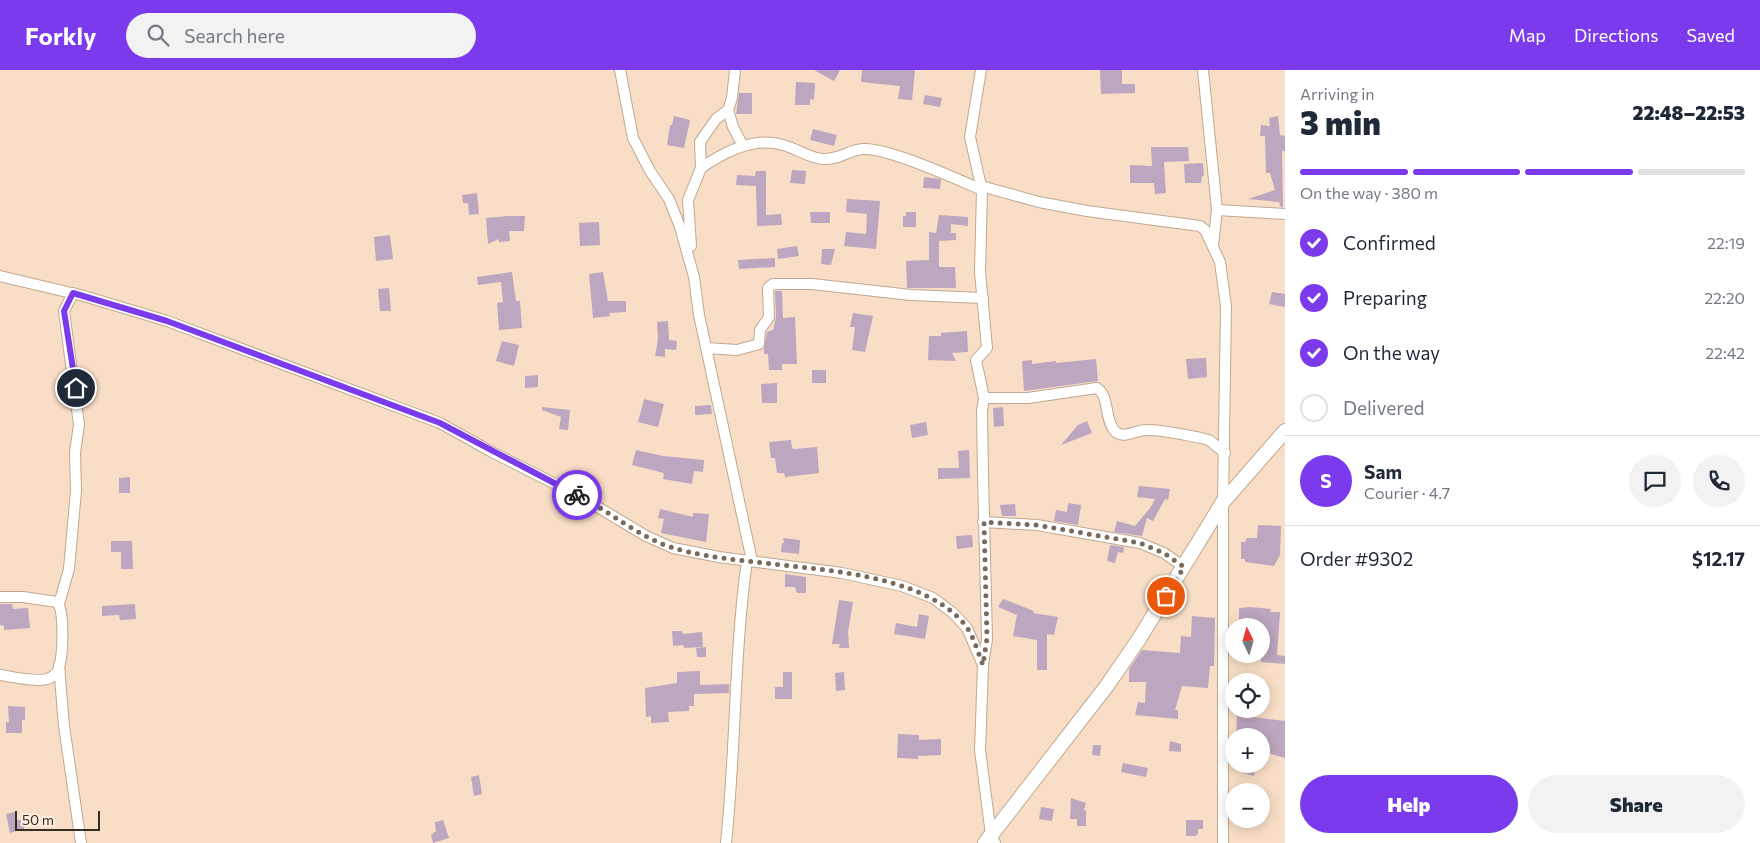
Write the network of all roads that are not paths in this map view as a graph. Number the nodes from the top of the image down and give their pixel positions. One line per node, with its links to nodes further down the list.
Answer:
1 (620, 70): 13 (street)
2 (735, 70): 5 (street)
3 (981, 70): 8 (street)
4 (1204, 72): 9 (street)
5 (728, 110): 6 (street); 7 (street)
6 (743, 146): 7 (street); 8 (street)
7 (701, 168): 13 (street)
8 (981, 188): 11 (street); 15 (street)
9 (1217, 210): 10 (street); 11 (street)
10 (1285, 214)
11 (1213, 246): 19 (street)
12 (0, 276): 14 (street)
13 (694, 277): 16 (street)
14 (73, 293): 22 (street); 25 (street)
15 (983, 298): 16 (street); 17 (street)
16 (706, 348): 22 (street)
17 (984, 398): 19 (street); 21 (street)
18 (1285, 431): 20 (street)
19 (1225, 453): 20 (street)
20 (1223, 502): 23 (street); 32 (street)
21 (984, 522): 23 (street); 27 (street)
22 (749, 561): 27 (street); 31 (street)
23 (1184, 567): 29 (street)
24 (0, 597): 25 (street)
25 (59, 604): 26 (street)
26 (59, 665): 28 (street); 30 (street)
27 (983, 665): 29 (street)
28 (0, 676)
29 (990, 840)
30 (80, 843)
31 (726, 843)
32 (1223, 843)

